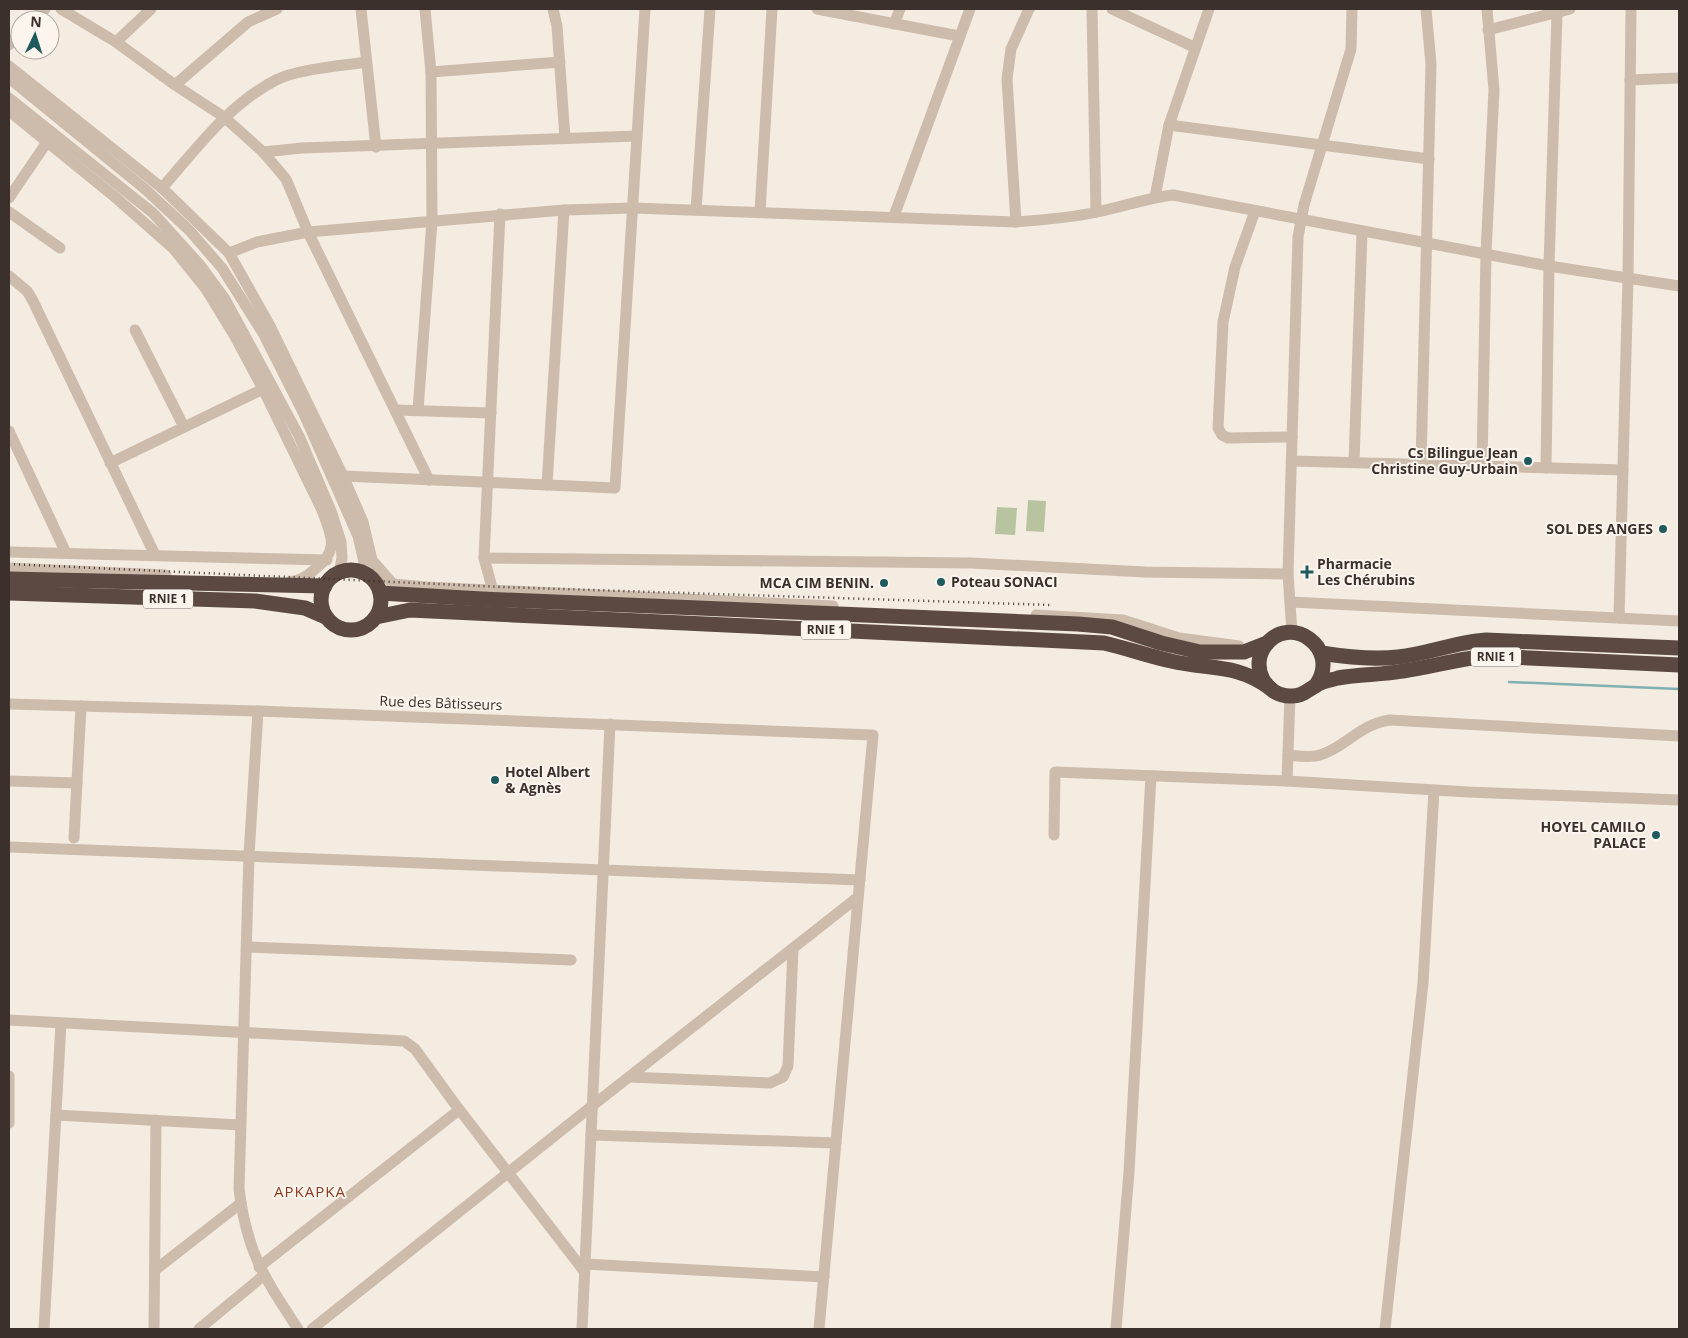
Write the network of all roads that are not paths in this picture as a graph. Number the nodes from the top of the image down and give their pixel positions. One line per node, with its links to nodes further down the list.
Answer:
1 (61, 9): 26 (street)
2 (151, 9): 26 (street)
3 (277, 9): 35 (street)
4 (361, 9): 28 (street)
5 (425, 9): 31 (street)
6 (553, 9): 29 (street)
7 (645, 9): 40 (street)
8 (710, 9): 53 (street)
9 (772, 9): 56 (street)
10 (817, 9): 23 (street)
11 (900, 9): 23 (street)
12 (970, 9): 25 (street)
13 (1029, 9): 62 (street)
14 (1092, 9): 57 (street)
15 (1112, 9): 27 (street)
16 (1209, 9): 27 (street)
17 (1352, 9): 44 (street)
18 (1426, 9): 47 (street)
19 (1487, 9): 24 (street)
20 (1570, 9): 22 (street)
21 (1631, 9): 34 (street)
22 (1557, 14): 24 (street); 69 (street)
23 (894, 24): 25 (street)
24 (1488, 30): 68 (street)
25 (959, 36): 59 (street)
26 (116, 42): 35 (street)
27 (1194, 47): 39 (street)
28 (366, 62): 38 (street); 45 (street)
29 (560, 62): 31 (street); 41 (street)
30 (9, 66): 48 (street)
31 (431, 72): 43 (street)
32 (9, 78): 88 (street)
33 (1679, 78): 34 (street)
34 (1630, 80): 71 (street)
35 (175, 85): 38 (street)
36 (9, 98): 98 (street)
37 (9, 111): 42 (street)
38 (224, 117): 46 (street); 48 (street)
39 (1168, 125): 44 (street); 49 (street)
40 (637, 136): 41 (street); 51 (street)
41 (564, 138): 43 (street)
42 (47, 142): 50 (street); 74 (street)
43 (432, 144): 45 (street); 61 (street)
44 (1323, 146): 47 (street); 60 (street)
45 (376, 147): 46 (street)
46 (263, 152): 63 (street)
47 (1429, 159): 65 (street)
48 (162, 188): 67 (street)
49 (1155, 197): 54 (street); 57 (street)
50 (9, 198)
51 (632, 208): 52 (street); 53 (street); 91 (street)
52 (564, 210): 58 (street); 91 (street)
53 (696, 210): 56 (street)
54 (1255, 210): 60 (street); 80 (street)
55 (9, 212): 66 (street)
56 (760, 212): 59 (street)
57 (1096, 212): 62 (street)
58 (500, 214): 61 (street); 77 (street)
59 (894, 216): 62 (street)
60 (1301, 220): 64 (street); 80 (street)
61 (432, 221): 63 (street); 76 (street)
62 (1016, 222)
63 (308, 232): 67 (street); 75 (street)
64 (1362, 232): 65 (street); 82 (street)
65 (1425, 243): 68 (street); 84 (street)
66 (60, 248)
67 (230, 253): 88 (street)
68 (1486, 253): 69 (street); 85 (street)
69 (1549, 266): 71 (street); 86 (street)
70 (9, 276): 83 (street)
71 (1628, 277): 72 (street); 87 (street)
72 (1679, 286)
73 (135, 330): 78 (street)
74 (263, 389): 78 (street); 96 (street)
75 (396, 410): 76 (street); 89 (street)
76 (418, 410): 77 (street)
77 (491, 413): 90 (street)
78 (184, 427): 83 (street)
79 (9, 431): 93 (street)
80 (1292, 437): 81 (street)
81 (1292, 461): 82 (street); 99 (street)
82 (1354, 462): 84 (street)
83 (110, 463): 94 (street)
84 (1421, 464): 85 (street)
85 (1482, 466): 86 (street)
86 (1546, 468): 87 (street)
87 (1623, 470): 109 (street)
88 (338, 477): 89 (street); 100 (street); 103 (street)
89 (429, 480): 90 (street)
90 (488, 482): 91 (street); 95 (street)
91 (547, 485)
92 (9, 552): 93 (street)
93 (66, 553): 94 (street)
94 (155, 554): 96 (street)
95 (484, 558): 99 (street); 103 (street)
96 (327, 560): 97 (street)
97 (9, 568)
98 (339, 573): 100 (highway); 102 (highway)
99 (1288, 574): 106 (street)
100 (367, 575): 105 (highway)
101 (9, 578): 102 (highway, RNIE 1)
102 (325, 586): 107 (highway)
103 (493, 591): 112 (street)
104 (9, 592): 107 (highway, RNIE 1)
105 (380, 592): 108 (highway); 112 (highway, RNIE 1)
106 (1291, 602): 109 (street); 111 (street)
107 (326, 617): 108 (highway, RNIE 1)
108 (376, 617): 117 (highway, RNIE 1)
109 (1619, 618): 110 (street)
110 (1679, 621)
111 (1292, 633): 112 (highway, RNIE 1); 114 (highway)
112 (1261, 646): 117 (highway)
113 (1679, 648): 114 (highway, RNIE 1)
114 (1321, 652): 116 (highway)
115 (1679, 665): 116 (highway, RNIE 1)
116 (1316, 685): 118 (highway, RNIE 1)
117 (1270, 688): 118 (highway, RNIE 1)
118 (1290, 696): 124 (street)
119 (9, 704): 120 (street, Rue des Bâtisseurs)
120 (81, 706): 121 (street, Rue des Bâtisseurs); 128 (street)
121 (258, 711): 122 (street, Rue des Bâtisseurs); 134 (street)
122 (610, 724): 135 (street); 136 (street, Rue des Bâtisseurs)
123 (1679, 736): 124 (street)
124 (1288, 755): 127 (street)
125 (1151, 776): 127 (street); 131 (street); 167 (street)
126 (9, 780): 128 (street)
127 (1287, 780): 129 (street)
128 (77, 783): 132 (street)
129 (1434, 790): 130 (street); 168 (street)
130 (1679, 800)
131 (1054, 835)
132 (74, 838)
133 (9, 847): 134 (street)
134 (249, 855): 135 (street); 138 (street)
135 (603, 870): 136 (street); 146 (street)
136 (860, 880): 137 (street)
137 (858, 897): 139 (street); 153 (street)
138 (247, 947): 140 (street); 143 (street)
139 (793, 949): 145 (street); 145 (street)
140 (571, 960)
141 (9, 1020): 142 (street)
142 (61, 1023): 143 (street); 148 (street)
143 (244, 1033): 147 (street); 151 (street)
144 (9, 1076): 150 (street)
145 (630, 1077): 146 (street)
146 (592, 1106): 152 (street); 154 (street)
147 (459, 1110): 154 (street); 158 (street)
148 (56, 1115): 149 (street); 160 (street)
149 (156, 1120): 151 (street); 157 (street)
150 (9, 1123)
151 (240, 1125): 155 (street)
152 (591, 1135): 153 (street); 156 (street)
153 (836, 1143): 159 (street)
154 (508, 1174): 156 (street); 164 (street)
155 (241, 1203): 157 (street); 158 (street)
156 (584, 1268): 159 (street); 165 (street)
157 (155, 1270): 161 (street)
158 (261, 1272): 162 (street); 163 (street)
159 (824, 1277): 166 (street)
160 (44, 1329)
161 (154, 1329)
162 (199, 1329)
163 (298, 1329)
164 (312, 1329)
165 (582, 1329)
166 (819, 1329)
167 (1116, 1329)
168 (1385, 1329)

